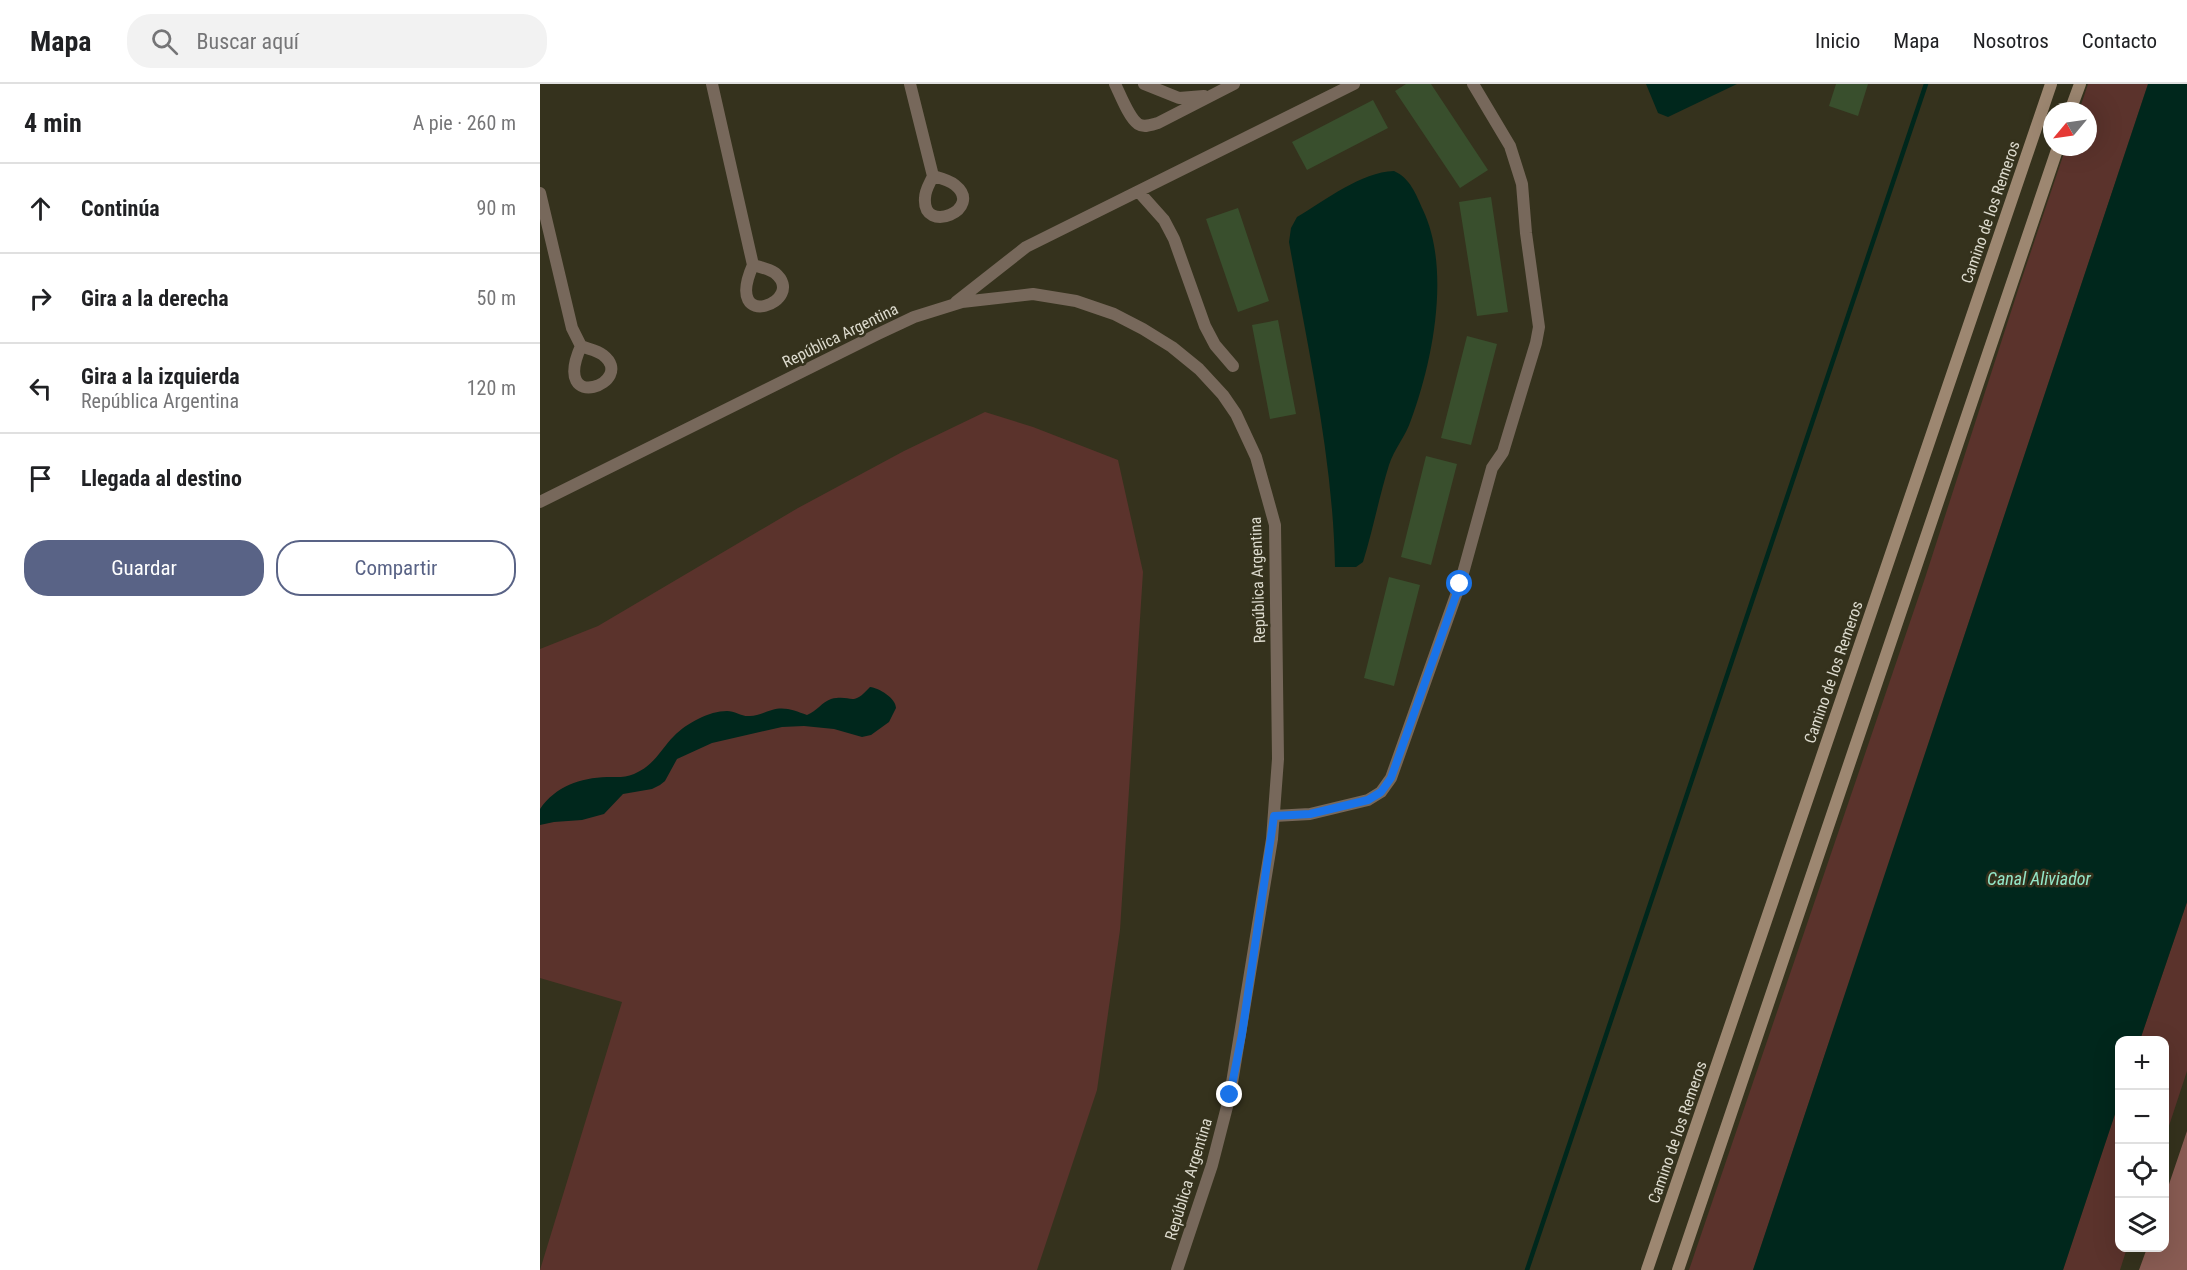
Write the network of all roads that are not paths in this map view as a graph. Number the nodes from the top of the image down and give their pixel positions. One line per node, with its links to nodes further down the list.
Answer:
1 (712, 84): 16 (street)
2 (910, 84): 13 (street)
3 (1115, 84): 10 (street)
4 (1144, 84): 10 (street)
5 (1234, 84): 10 (street)
6 (1354, 84): 14 (street)
7 (1473, 84): 21 (street)
8 (2050, 84): 23 (main road, Camino de los Remeros)
9 (2080, 84): 11 (main road)
10 (1214, 94)
11 (2073, 102)
12 (2055, 156): 24 (main road)
13 (933, 176)
14 (1139, 192): 17 (street); 19 (street)
15 (540, 193): 18 (street)
16 (753, 265)
17 (953, 305): 20 (street, República Argentina); 21 (street, República Argentina)
18 (581, 346)
19 (1233, 366)
20 (540, 502)
21 (1274, 816): 22 (street, República Argentina)
22 (1177, 1270)
23 (1647, 1270)
24 (1678, 1270)

